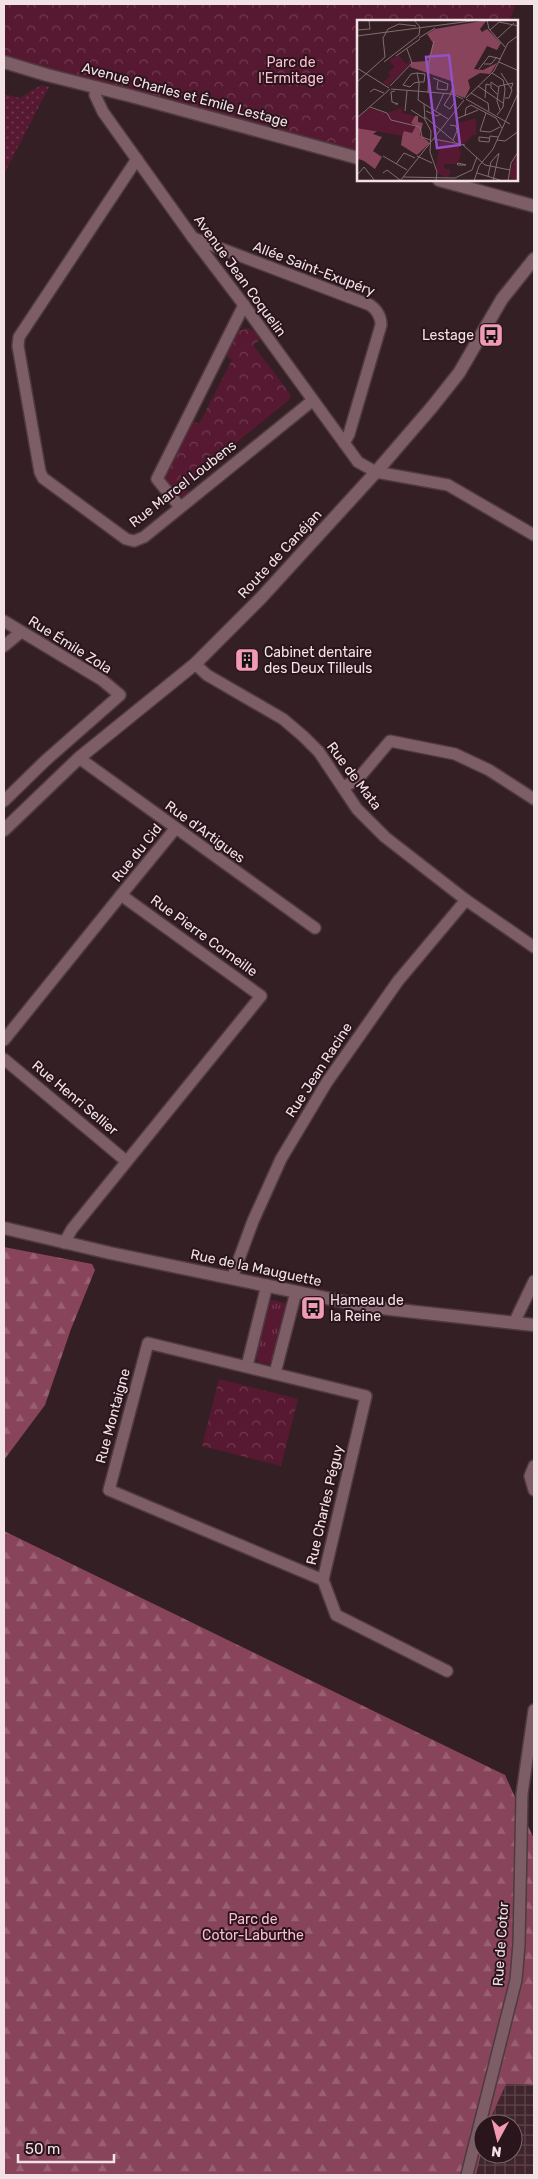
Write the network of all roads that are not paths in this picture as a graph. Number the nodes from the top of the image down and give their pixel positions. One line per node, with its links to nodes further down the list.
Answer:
1 (4, 62): 2 (street, Avenue Charles et Émile Lestage)
2 (96, 87): 3 (street, Avenue Charles et Émile Lestage); 4 (street, Avenue Jean Coquelin)
3 (357, 158)
4 (137, 159): 7 (street, Avenue Jean Coquelin); 13 (street, Rue Marcel Loubens)
5 (443, 181): 6 (street)
6 (534, 206)
7 (193, 238): 9 (street, Avenue Jean Coquelin); 11 (street, Allée Saint-Exupéry)
8 (534, 259): 12 (street, Route de Canéjan)
9 (244, 305): 10 (street, Avenue Jean Coquelin); 13 (street)
10 (312, 401): 11 (street, Avenue Jean Coquelin); 13 (street, Rue Marcel Loubens)
11 (344, 443): 12 (street, Avenue Jean Coquelin)
12 (376, 472): 14 (street); 18 (street, Route de Canéjan)
13 (180, 507)
14 (534, 535)
15 (4, 621): 16 (street, Rue Émile Zola)
16 (21, 632): 17 (street); 22 (street, Rue Émile Zola)
17 (4, 646)
18 (195, 664): 19 (street, Route de Canéjan); 20 (street, Rue de Mata)
19 (78, 758): 23 (street, Rue d'Artigues); 24 (street, Route de Canéjan)
20 (344, 787): 21 (street); 26 (street, Rue de Mata)
21 (534, 799)
22 (4, 801)
23 (175, 829): 25 (street, Rue du Cid); 27 (street, Rue d'Artigues)
24 (4, 830)
25 (122, 895): 29 (street); 31 (street, Rue Pierre Corneille)
26 (466, 900): 28 (street, Rue de Mata); 34 (street, Rue Jean Racine)
27 (315, 928)
28 (534, 947)
29 (4, 1040)
30 (4, 1059): 31 (street, Rue Henri Sellier)
31 (126, 1161): 33 (street, Rue Pierre Corneille)
32 (4, 1228): 33 (street, Rue de la Mauguette)
33 (64, 1243): 34 (street, Rue de la Mauguette)
34 (232, 1278): 36 (street, Rue de la Mauguette)
35 (534, 1281): 38 (street)
36 (267, 1285): 37 (street, Rue de la Mauguette); 40 (street)
37 (296, 1292): 38 (street, Rue de la Mauguette); 41 (street)
38 (514, 1323): 39 (street, Rue de la Mauguette)
39 (534, 1325)
40 (247, 1366): 41 (street, Rue Montaigne); 45 (street, Rue Montaigne)
41 (275, 1373): 42 (street, Rue Montaigne)
42 (366, 1396): 45 (street, Rue Charles Péguy)
43 (534, 1466): 44 (street)
44 (534, 1490)
45 (323, 1580): 46 (street, Rue Charles Péguy)
46 (447, 1671)
47 (534, 1710): 48 (street, Rue de Cotor)
48 (467, 2175)

